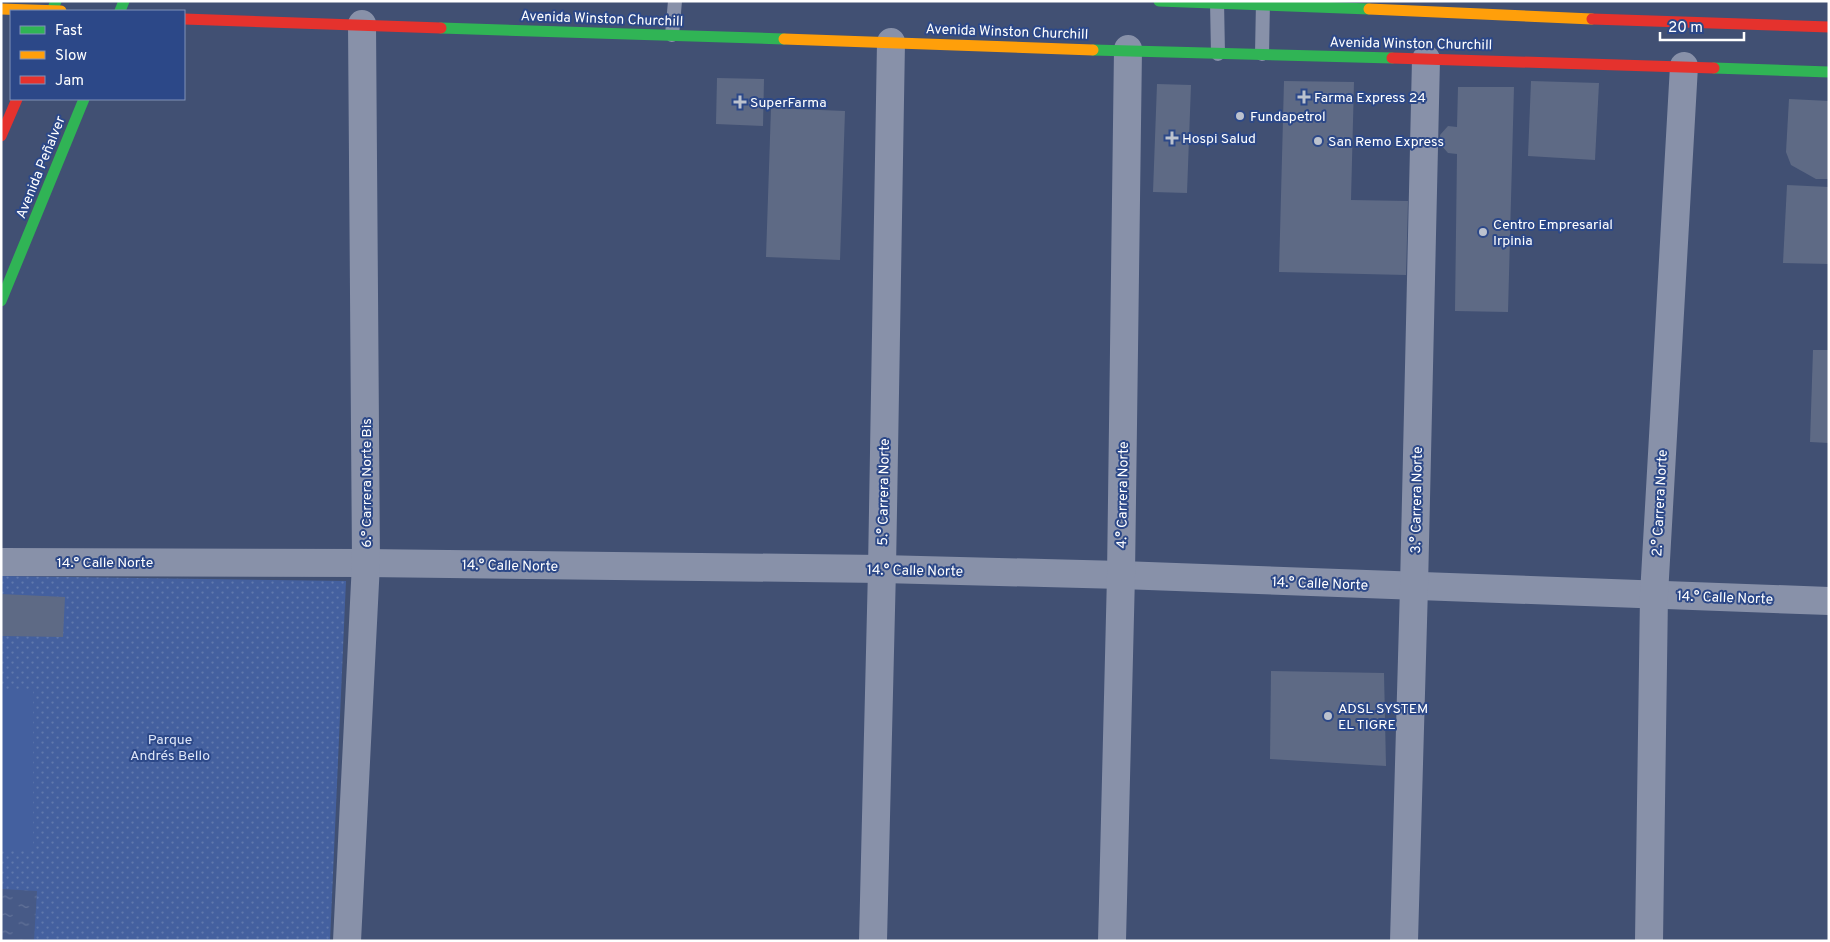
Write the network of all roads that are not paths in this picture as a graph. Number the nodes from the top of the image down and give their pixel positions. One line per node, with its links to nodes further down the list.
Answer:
1 (674, 1): 10 (lane)
2 (1159, 1): 3 (street)
3 (1217, 2): 4 (street); 13 (lane)
4 (1263, 3): 9 (street); 14 (lane)
5 (1, 8): 6 (street)
6 (56, 9)
7 (185, 19): 8 (street, Avenida Winston Churchill)
8 (362, 24): 10 (street, Avenida Winston Churchill); 23 (street, 6.° Carrera Norte Bis)
9 (1827, 26)
10 (672, 35): 11 (street, Avenida Winston Churchill)
11 (891, 42): 12 (street, Avenida Winston Churchill); 24 (street, 5.° Carrera Norte)
12 (1128, 49): 13 (street, Avenida Winston Churchill); 25 (street, 4.° Carrera Norte)
13 (1218, 54): 14 (street, Avenida Winston Churchill)
14 (1262, 54): 15 (street, Avenida Winston Churchill)
15 (1426, 58): 16 (street, Avenida Winston Churchill); 26 (street, 3.° Carrera Norte)
16 (1684, 66): 17 (street, Avenida Winston Churchill); 27 (street, 2.° Carrera Norte)
17 (1829, 72)
18 (17, 100): 20 (street)
19 (84, 100): 21 (street, Avenida Peñalver)
20 (1, 136)
21 (1, 301)
22 (1, 562): 23 (street, 14.° Calle Norte)
23 (366, 563): 24 (street, 14.° Calle Norte); 29 (street, 6.° Carrera Norte Bis)
24 (882, 569): 25 (street, 14.° Calle Norte); 30 (street, 5.° Carrera Norte)
25 (1121, 575): 26 (street, 14.° Calle Norte); 31 (street, 4.° Carrera Norte)
26 (1414, 587): 27 (street, 14.° Calle Norte); 32 (street, 3.° Carrera Norte)
27 (1654, 595): 28 (street, 14.° Calle Norte); 33 (street, 2.° Carrera Norte)
28 (1829, 601)
29 (347, 941)
30 (873, 941)
31 (1112, 941)
32 (1404, 941)
33 (1649, 941)

